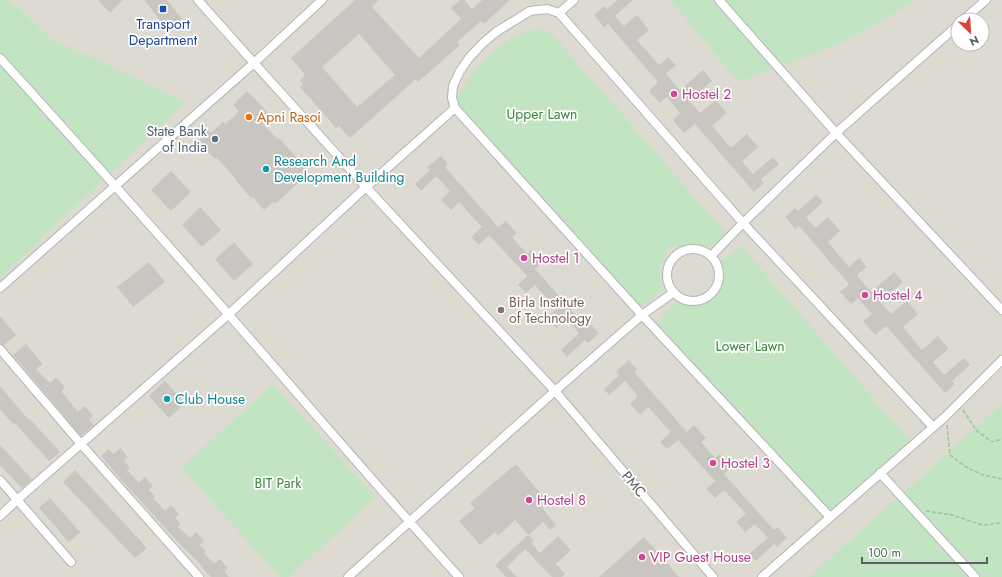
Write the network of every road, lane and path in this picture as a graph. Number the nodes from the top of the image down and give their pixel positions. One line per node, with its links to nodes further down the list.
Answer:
1 (198, 0): 10 (street, PMC)
2 (322, 0): 10 (street)
3 (574, 0): 7 (street)
4 (719, 0): 12 (street)
5 (986, 0): 6 (street)
6 (972, 12)
7 (559, 13): 11 (street); 15 (street)
8 (950, 32): 12 (street)
9 (0, 58): 13 (street)
10 (254, 63): 13 (street); 14 (street, PMC)
11 (455, 108): 14 (street); 21 (street)
12 (836, 133): 15 (street); 19 (street)
13 (116, 187): 17 (street); 20 (street)
14 (366, 187): 20 (street); 24 (street, PMC)
15 (743, 223): 16 (street); 27 (street)
16 (711, 256): 18 (street); 18 (street)
17 (0, 288)
18 (674, 292): 21 (street)
19 (1002, 310)
20 (229, 314): 29 (street); 37 (street)
21 (642, 315): 24 (street); 36 (street)
22 (0, 349): 29 (street)
23 (1002, 360): 25 (street)
24 (555, 391): 37 (street); 43 (street, PMC)
25 (958, 403): 26 (street); 28 (path)
26 (946, 416): 27 (street); 31 (path)
27 (933, 427): 30 (street)
28 (1002, 439)
29 (81, 444): 33 (street); 40 (street)
30 (880, 473): 34 (street); 36 (street)
31 (1002, 479)
32 (0, 480): 33 (street)
33 (17, 500): 35 (street); 39 (street)
34 (912, 509): 38 (path); 45 (street)
35 (0, 516)
36 (830, 517): 44 (street)
37 (410, 522): 41 (street); 42 (street)
38 (1002, 523)
39 (71, 562)
40 (200, 577)
41 (348, 577)
42 (459, 577)
43 (713, 577)
44 (762, 577)
45 (975, 577)

